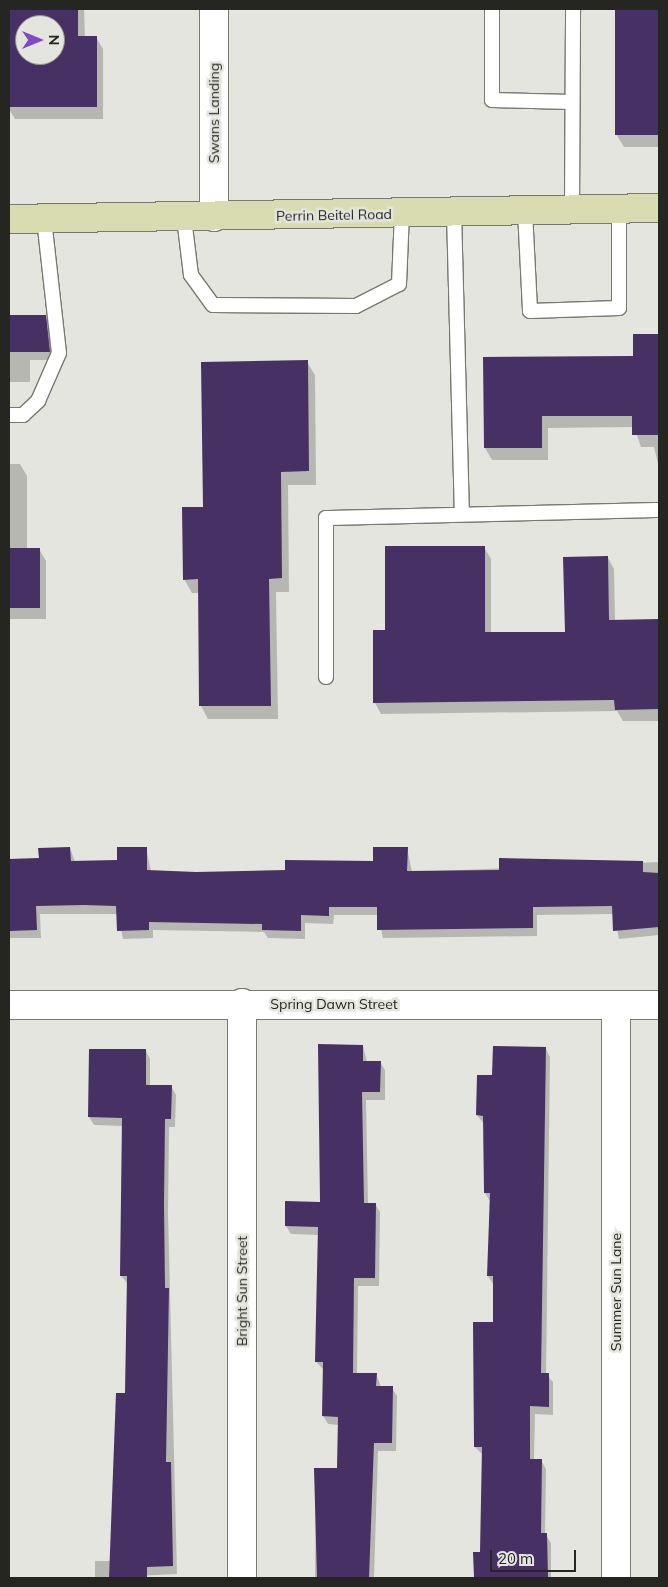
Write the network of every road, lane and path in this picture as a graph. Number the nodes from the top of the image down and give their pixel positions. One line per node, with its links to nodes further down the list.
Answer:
1 (214, 9): 11 (street, Swans Landing)
2 (492, 9): 4 (lane)
3 (572, 9): 4 (lane)
4 (572, 102): 7 (lane)
5 (619, 208): 6 (main road, Perrin Beitel Road); 7 (main road, Perrin Beitel Road); 8 (lane)
6 (659, 208)
7 (572, 210): 8 (main road, Perrin Beitel Road)
8 (525, 211): 9 (main road, Perrin Beitel Road)
9 (454, 212): 10 (main road, Perrin Beitel Road); 17 (lane)
10 (402, 213): 11 (main road, Perrin Beitel Road); 12 (lane)
11 (214, 217): 12 (main road, Perrin Beitel Road)
12 (184, 218): 14 (main road, Perrin Beitel Road)
13 (9, 219): 14 (main road, Perrin Beitel Road)
14 (44, 219): 15 (lane)
15 (9, 415)
16 (659, 510): 17 (lane)
17 (462, 513): 18 (lane)
18 (326, 677)
19 (242, 1004): 20 (street, Spring Dawn Street); 22 (street, Spring Dawn Street); 23 (street, Bright Sun Street)
20 (616, 1005): 21 (street, Spring Dawn Street); 24 (street, Summer Sun Lane)
21 (659, 1005)
22 (9, 1006)
23 (242, 1578)
24 (616, 1578)

